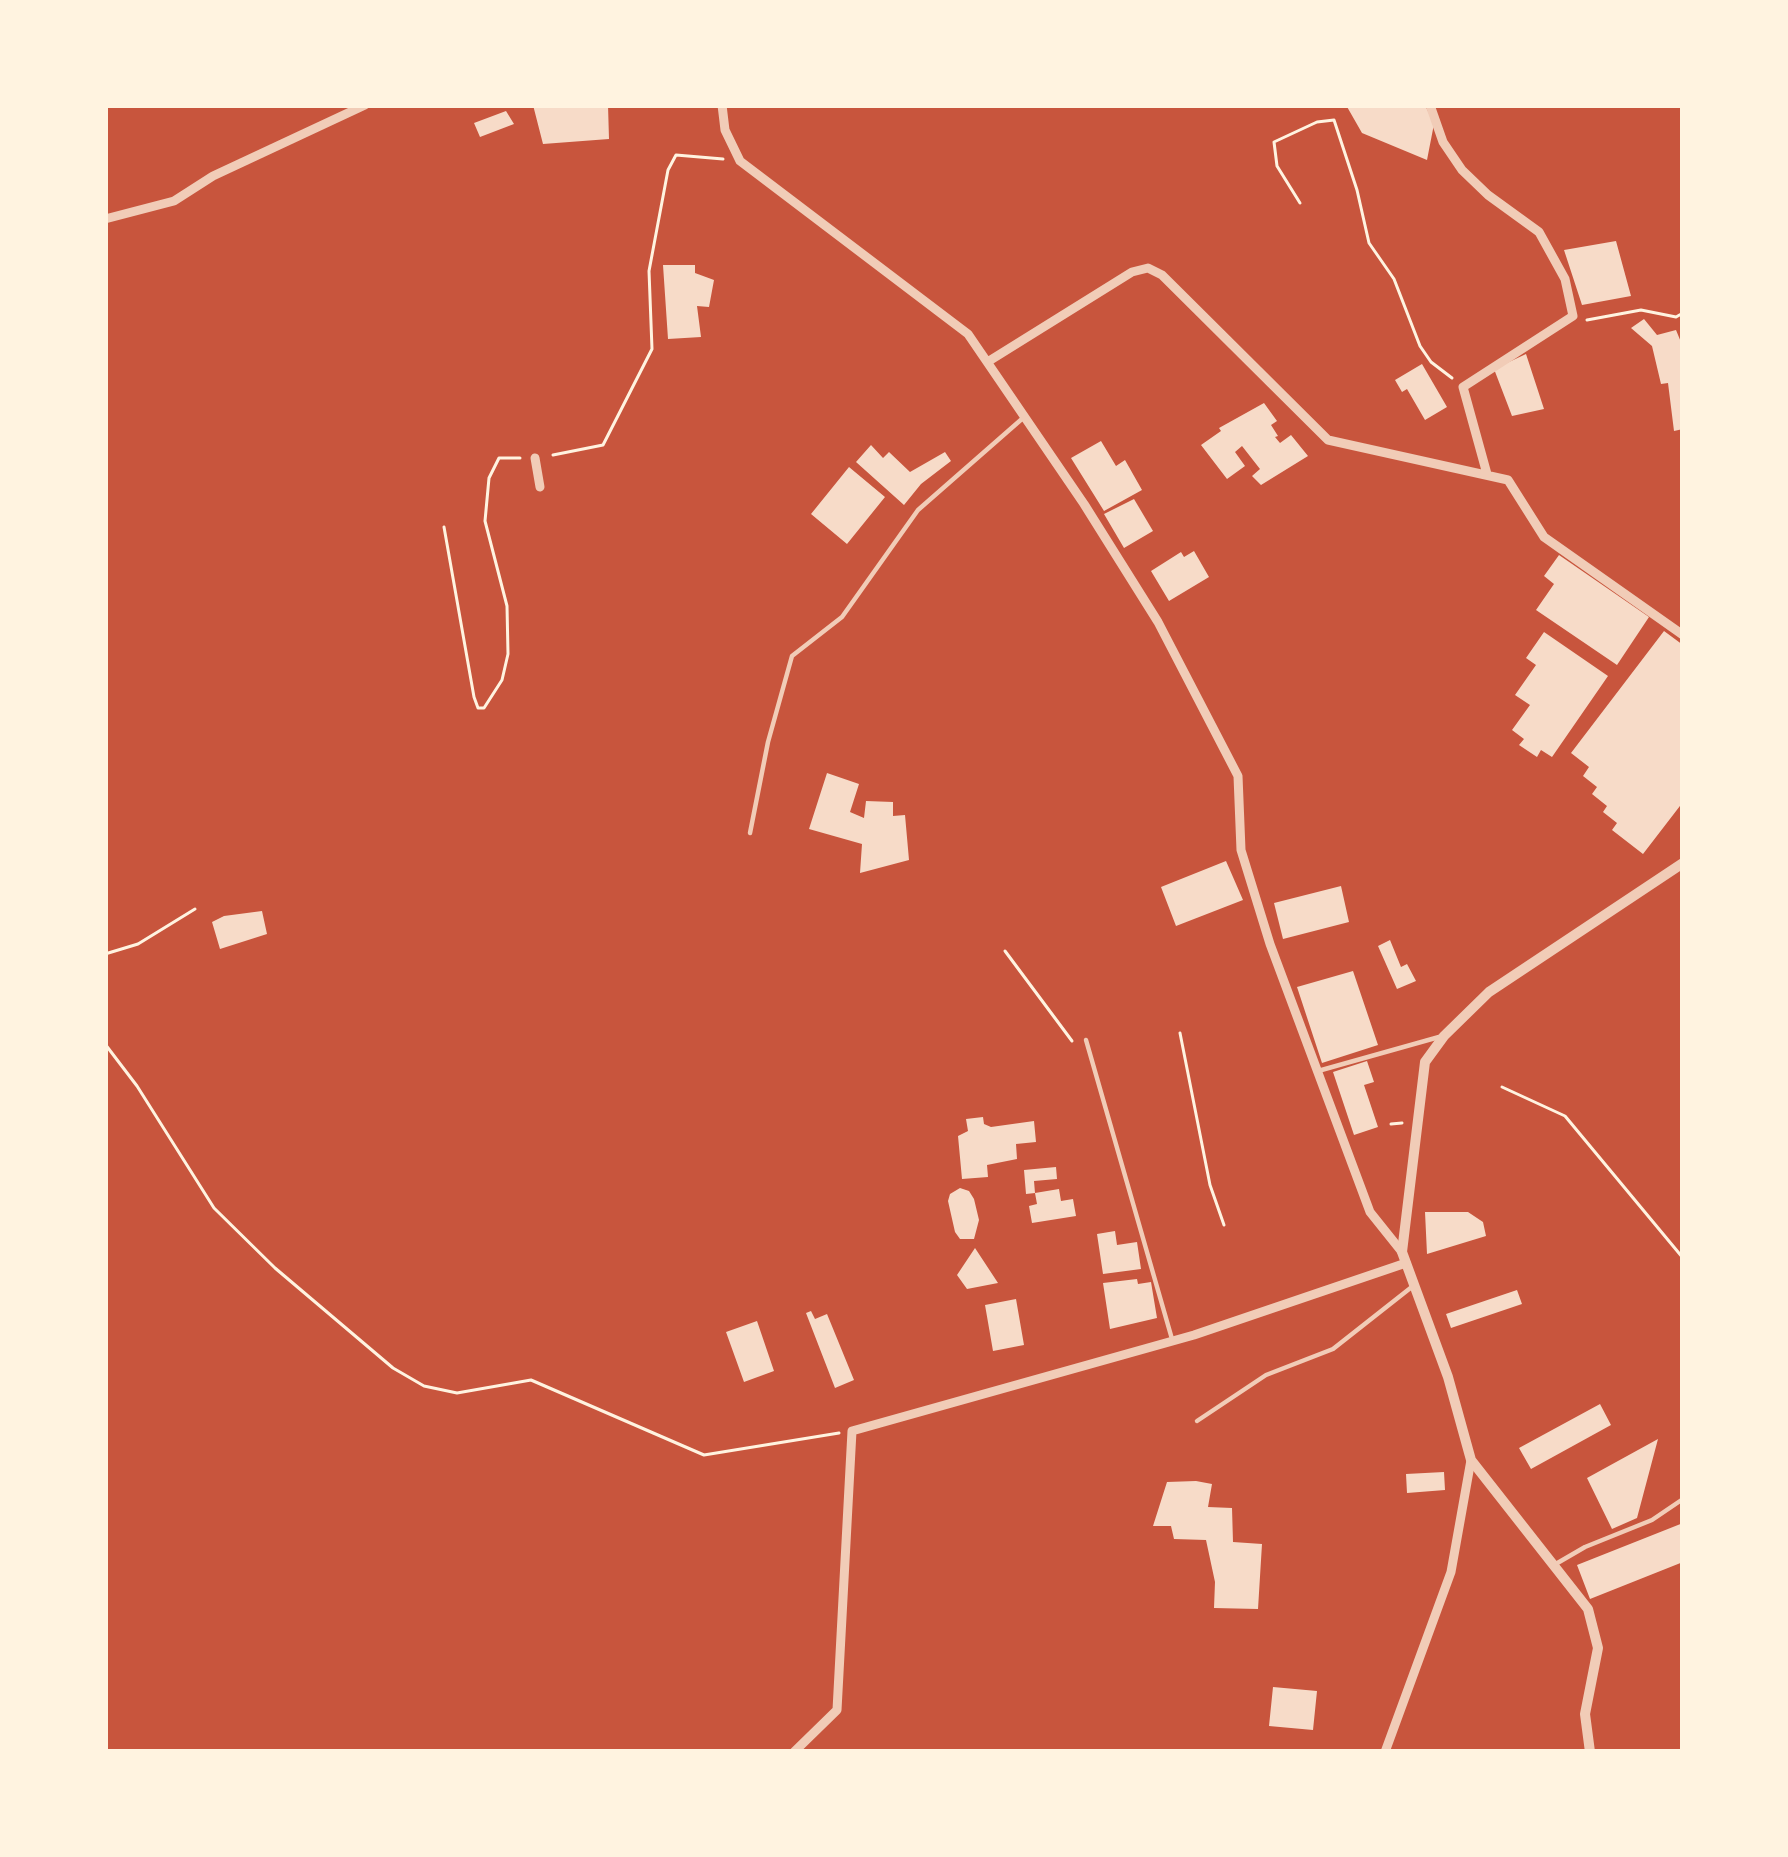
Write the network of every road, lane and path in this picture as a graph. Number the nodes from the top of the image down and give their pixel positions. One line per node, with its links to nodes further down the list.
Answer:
1 (365, 105): 6 (street)
2 (722, 105): 4 (street)
3 (1430, 105): 8 (street)
4 (740, 161): 9 (street); 12 (path)
5 (1300, 203): 10 (path)
6 (105, 219)
7 (1683, 314): 8 (path)
8 (1574, 316): 10 (street)
9 (988, 362): 11 (street); 13 (street)
10 (1463, 386): 13 (street)
11 (1023, 418): 17 (lane); 26 (street)
12 (535, 458): 14 (street); 15 (path)
13 (1487, 474): 16 (street)
14 (540, 487)
15 (444, 527)
16 (1683, 635)
17 (750, 833)
18 (1682, 867): 23 (street)
19 (195, 909): 21 (path)
20 (1005, 951): 24 (path)
21 (105, 954)
22 (1180, 1033): 28 (path)
23 (1444, 1036): 26 (lane); 29 (street)
24 (1086, 1040): 32 (lane)
25 (105, 1044): 34 (path)
26 (1318, 1071): 29 (street)
27 (1502, 1087): 30 (path)
28 (1224, 1225)
29 (1404, 1258): 31 (street); 32 (street)
30 (1683, 1258)
31 (1413, 1286): 33 (lane); 35 (street)
32 (1172, 1340): 34 (street)
33 (1197, 1421)
34 (853, 1431): 38 (street)
35 (1472, 1460): 37 (street); 39 (street)
36 (1683, 1498): 37 (lane)
37 (1554, 1564): 40 (street)
38 (794, 1752)
39 (1384, 1752)
40 (1590, 1752)

